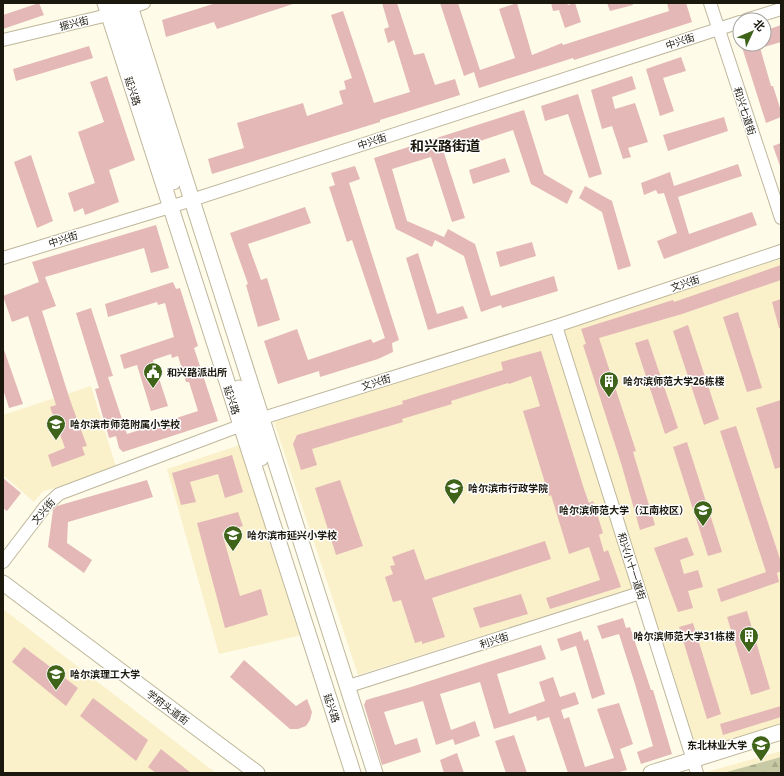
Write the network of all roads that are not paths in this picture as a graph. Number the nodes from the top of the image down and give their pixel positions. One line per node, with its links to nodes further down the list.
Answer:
1 (710, 3): 6 (street, 和兴七道街)
2 (122, 6): 7 (street, 振兴街); 8 (main road, 延兴路); 8 (main road, 延兴路)
3 (781, 9): 4 (street)
4 (771, 12)
5 (732, 25): 6 (street, 中兴街)
6 (718, 29): 8 (street, 中兴街); 9 (street, 和兴七道街)
7 (3, 40)
8 (180, 203): 11 (street, 中兴街); 13 (main road, 延兴路); 13 (main road, 延兴路)
9 (781, 218)
10 (781, 251): 12 (street, 文兴街)
11 (3, 258)
12 (556, 326): 13 (street, 文兴街); 17 (street, 和兴小十一道街)
13 (250, 422): 14 (street, 文兴街); 18 (main road, 延兴路); 24 (main road, 延兴路); 25 (main road)
14 (3, 562)
15 (3, 583): 23 (main road, 学府头道街)
16 (3, 592): 22 (main road, 学府头道街)
17 (640, 593): 18 (street, 利兴街); 21 (street, 和兴小十一道街)
18 (348, 686): 26 (main road, 延兴路)
19 (781, 732): 21 (main road)
20 (781, 741): 21 (main road)
21 (692, 769): 27 (main road)
22 (242, 773)
23 (257, 773)
24 (353, 773)
25 (363, 773)
26 (375, 773)
27 (651, 773)

